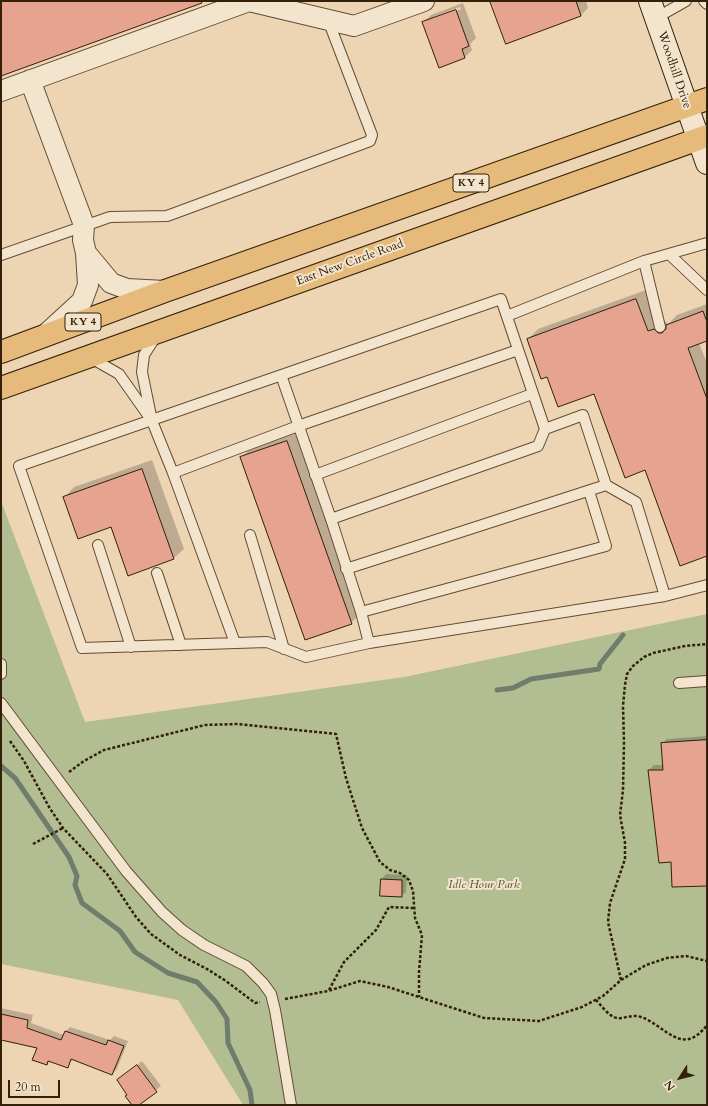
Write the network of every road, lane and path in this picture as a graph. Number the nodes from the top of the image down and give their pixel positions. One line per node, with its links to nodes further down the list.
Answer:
1 (424, 1): 6 (street)
2 (686, 1): 5 (lane)
3 (704, 1): 4 (lane)
4 (707, 4)
5 (653, 9): 10 (street, Woodhill Drive)
6 (328, 20): 7 (street); 13 (lane)
7 (30, 80): 8 (street); 13 (street)
8 (1, 91)
9 (707, 99): 10 (highway, KY 4)
10 (686, 106): 11 (street, Woodhill Drive); 20 (highway, KY 4)
11 (703, 138): 12 (street, Woodhill Drive); 23 (highway, East New Circle Road)
12 (707, 163)
13 (84, 225): 15 (street); 17 (lane)
14 (707, 243): 16 (lane)
15 (86, 253): 20 (street); 24 (street)
16 (669, 254): 18 (lane); 19 (lane)
17 (1, 255)
18 (644, 261): 21 (lane); 22 (lane)
19 (707, 290)
20 (165, 291): 24 (highway, KY 4)
21 (507, 316): 25 (lane); 28 (lane)
22 (660, 327)
23 (158, 332): 27 (highway, East New Circle Road); 31 (lane)
24 (40, 339): 26 (highway, KY 4)
25 (518, 350): 30 (lane); 32 (lane)
26 (1, 352)
27 (89, 357): 29 (highway, East New Circle Road); 31 (lane)
28 (281, 375): 31 (lane); 32 (lane)
29 (1, 388)
30 (532, 394): 33 (lane); 35 (lane)
31 (152, 421): 34 (lane); 50 (lane)
32 (298, 426): 34 (lane); 35 (lane)
33 (545, 429): 36 (lane); 38 (lane)
34 (173, 473): 46 (lane)
35 (315, 475): 38 (lane)
36 (606, 485): 37 (lane); 44 (lane)
37 (589, 490): 41 (lane); 45 (lane)
38 (331, 519): 41 (lane)
39 (250, 535): 51 (lane)
40 (98, 545): 50 (lane)
41 (346, 570): 45 (lane)
42 (157, 573): 49 (lane)
43 (707, 585): 44 (lane)
44 (665, 596): 47 (lane)
45 (361, 612): 47 (lane)
46 (235, 643): 49 (lane); 51 (lane)
47 (369, 643): 51 (lane)
48 (707, 644): 62 (path)
49 (181, 645): 50 (lane)
50 (131, 647)
51 (284, 649)
52 (1, 664): 53 (lane)
53 (1, 674)
54 (707, 681): 55 (lane)
55 (679, 683)
56 (1, 702): 68 (lane)
57 (66, 775): 60 (path)
58 (63, 828): 59 (path)
59 (33, 844)
60 (413, 908): 63 (path); 64 (path)
61 (707, 961): 62 (path)
62 (621, 980): 66 (path)
63 (328, 991): 64 (path); 65 (path)
64 (419, 997): 66 (path)
65 (285, 999)
66 (596, 1000): 67 (path)
67 (707, 1025)
68 (291, 1105)

